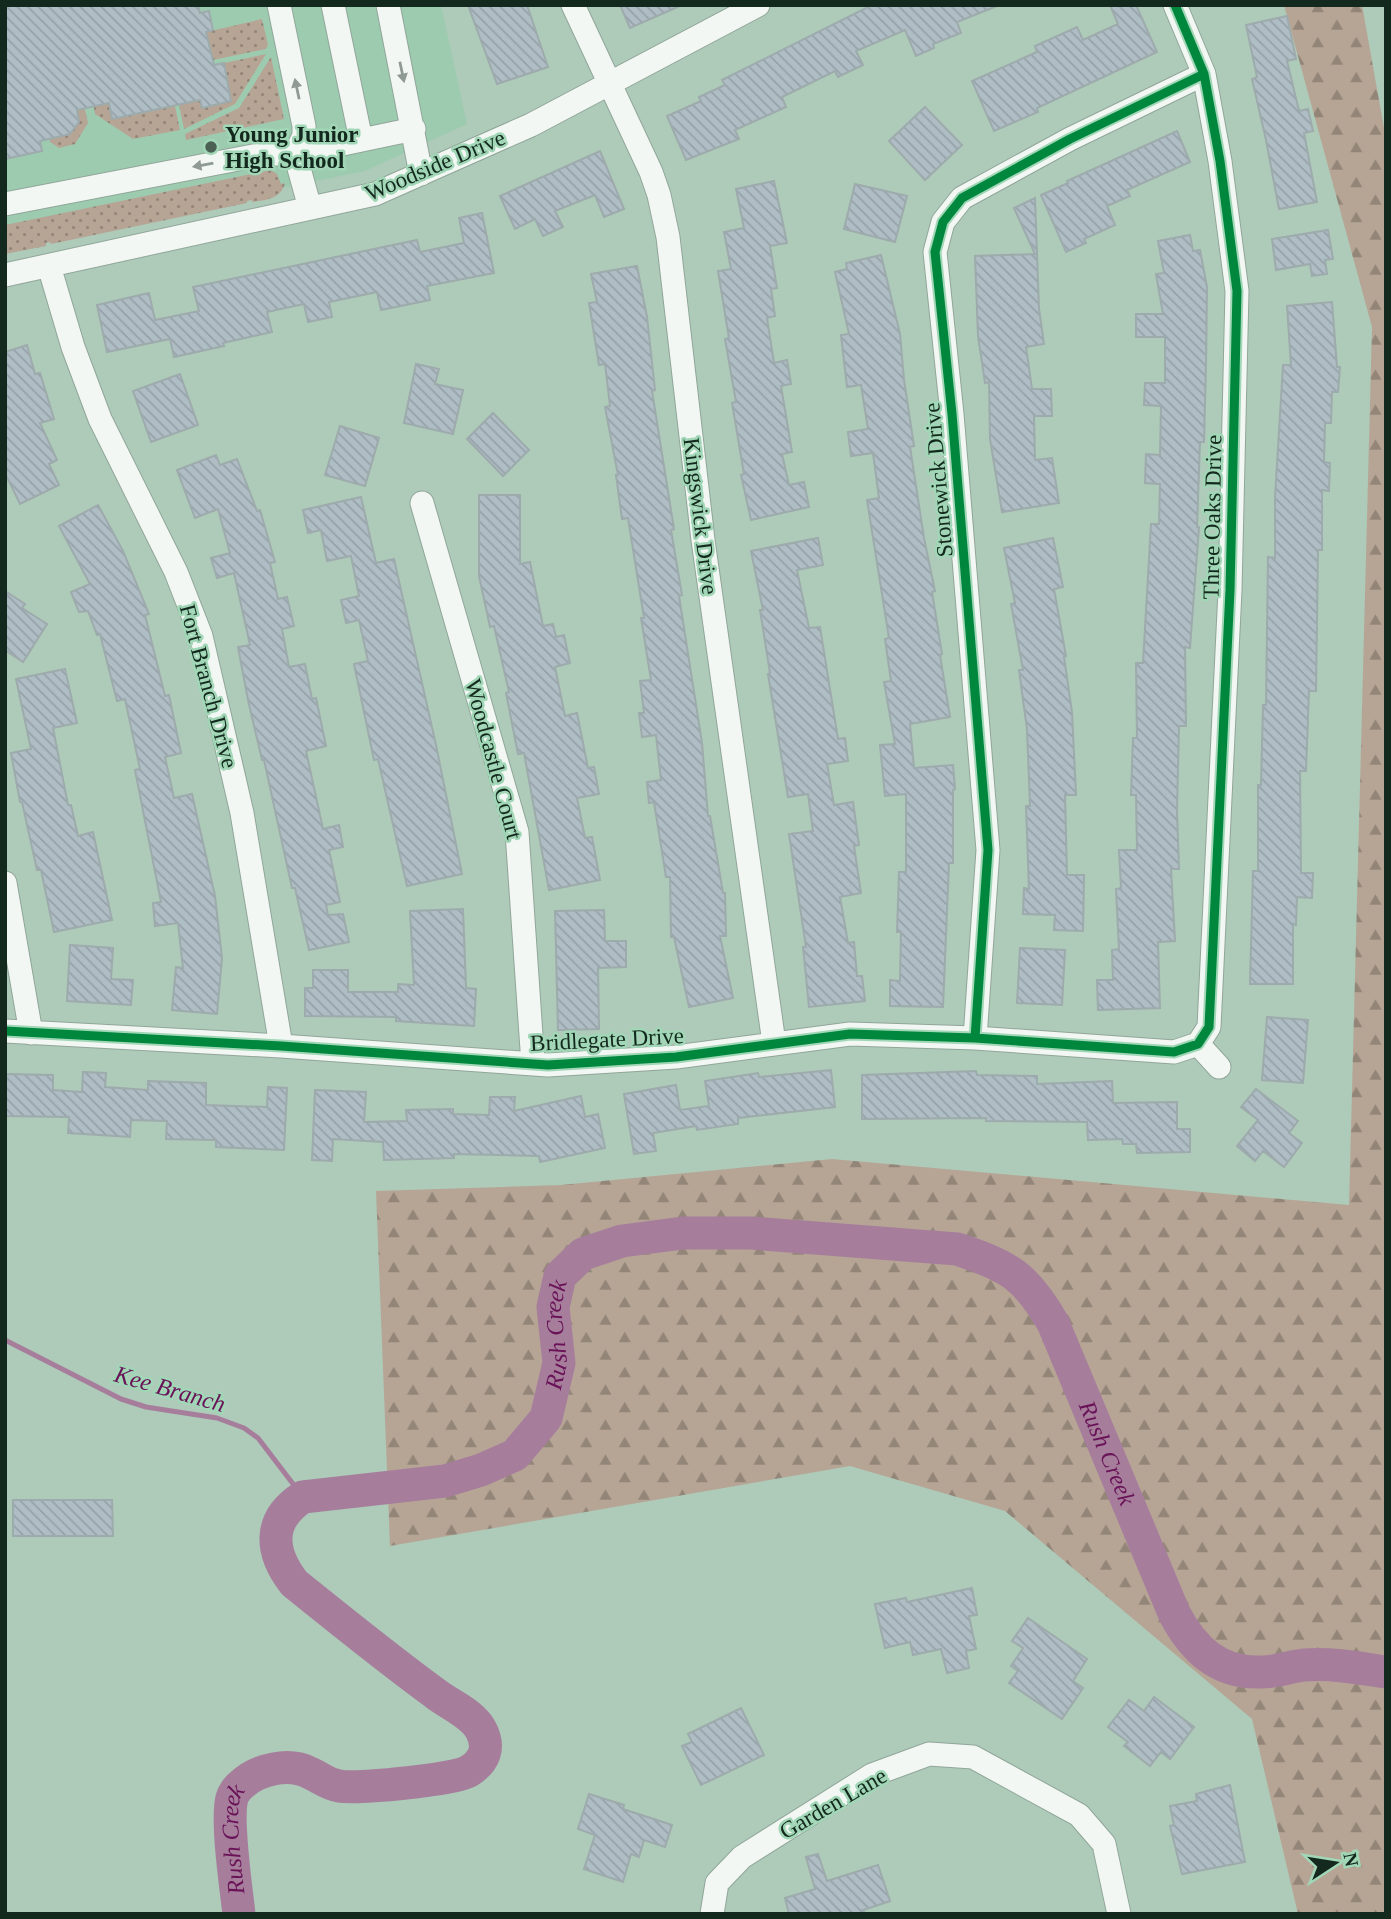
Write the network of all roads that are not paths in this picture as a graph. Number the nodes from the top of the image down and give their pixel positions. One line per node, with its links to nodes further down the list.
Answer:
1 (279, 5): 11 (street, one-way to 1)
2 (333, 5): 10 (street)
3 (388, 5): 9 (street, one-way to 9)
4 (573, 5): 8 (street, Kingswick Drive)
5 (758, 5): 8 (street, Woodside Drive)
6 (1175, 5): 7 (street, Three Oaks Drive)
7 (1204, 74): 21 (street, Stonewick Drive); 22 (street, Three Oaks Drive)
8 (610, 83): 12 (street, Woodside Drive); 23 (street, Kingswick Drive)
9 (414, 129): 10 (street); 12 (street)
10 (361, 140): 11 (street)
11 (295, 154): 13 (street, one-way to 13); 14 (street)
12 (421, 174): 14 (street, Woodside Drive)
13 (5, 204)
14 (310, 208): 15 (street, Woodside Drive)
15 (50, 266): 16 (street, Woodside Drive); 24 (street, Fort Branch Drive)
16 (5, 275)
17 (422, 503): 25 (street, Woodcastle Court)
18 (5, 883): 20 (street)
19 (5, 1031): 20 (street, Bridlegate Drive)
20 (31, 1033): 24 (street, Bridlegate Drive)
21 (975, 1038): 22 (street, Bridlegate Drive); 23 (street, Bridlegate Drive)
22 (1202, 1040): 26 (street)
23 (774, 1043): 25 (street, Bridlegate Drive)
24 (281, 1046): 25 (street, Bridlegate Drive)
25 (533, 1064)
26 (1219, 1067)
27 (712, 1914): 28 (street, Garden Lane)
28 (1119, 1914)

